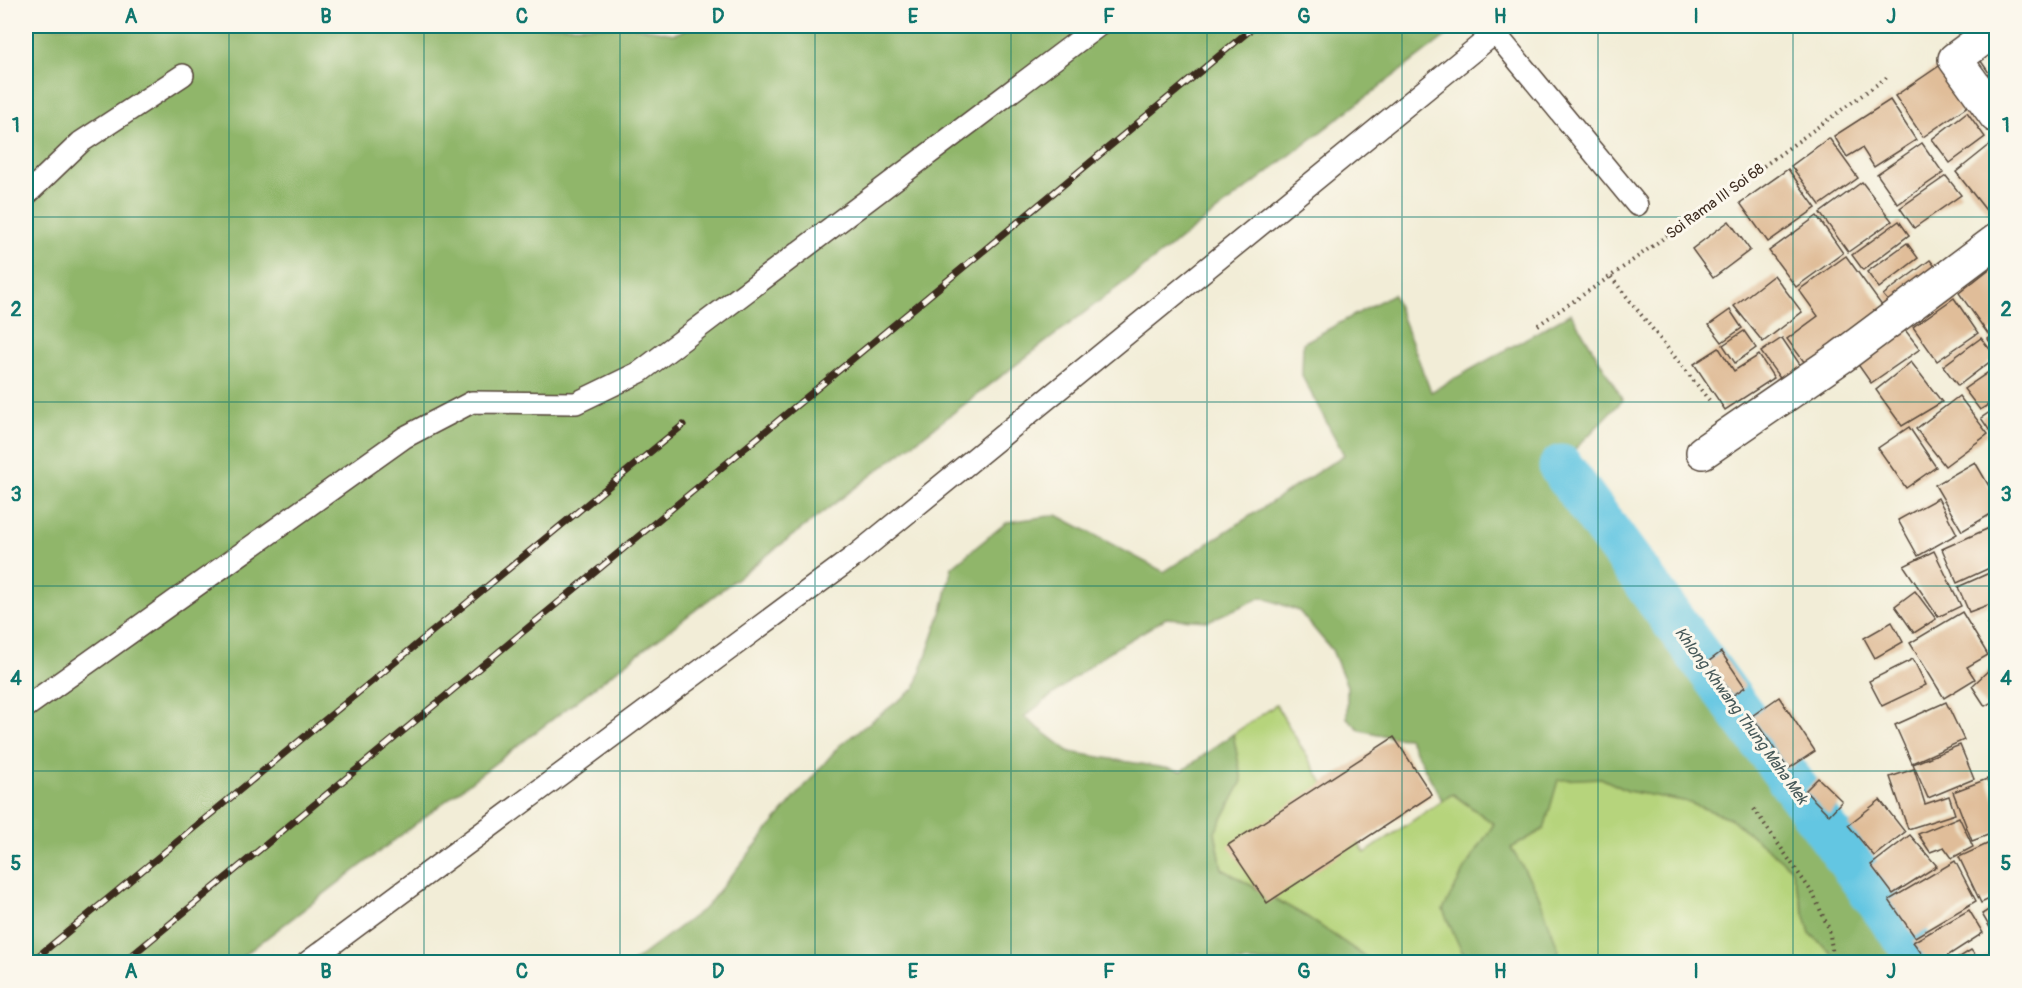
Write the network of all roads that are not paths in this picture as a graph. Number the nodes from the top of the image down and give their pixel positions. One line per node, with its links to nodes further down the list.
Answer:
1 (1098, 26): 10 (lane)
2 (1996, 28): 5 (street)
3 (1495, 29): 7 (lane); 11 (lane)
4 (183, 75): 6 (lane)
5 (1996, 116)
6 (26, 195)
7 (1637, 205)
8 (1996, 241): 9 (street)
9 (1703, 452)
10 (26, 707)
11 (308, 963)

